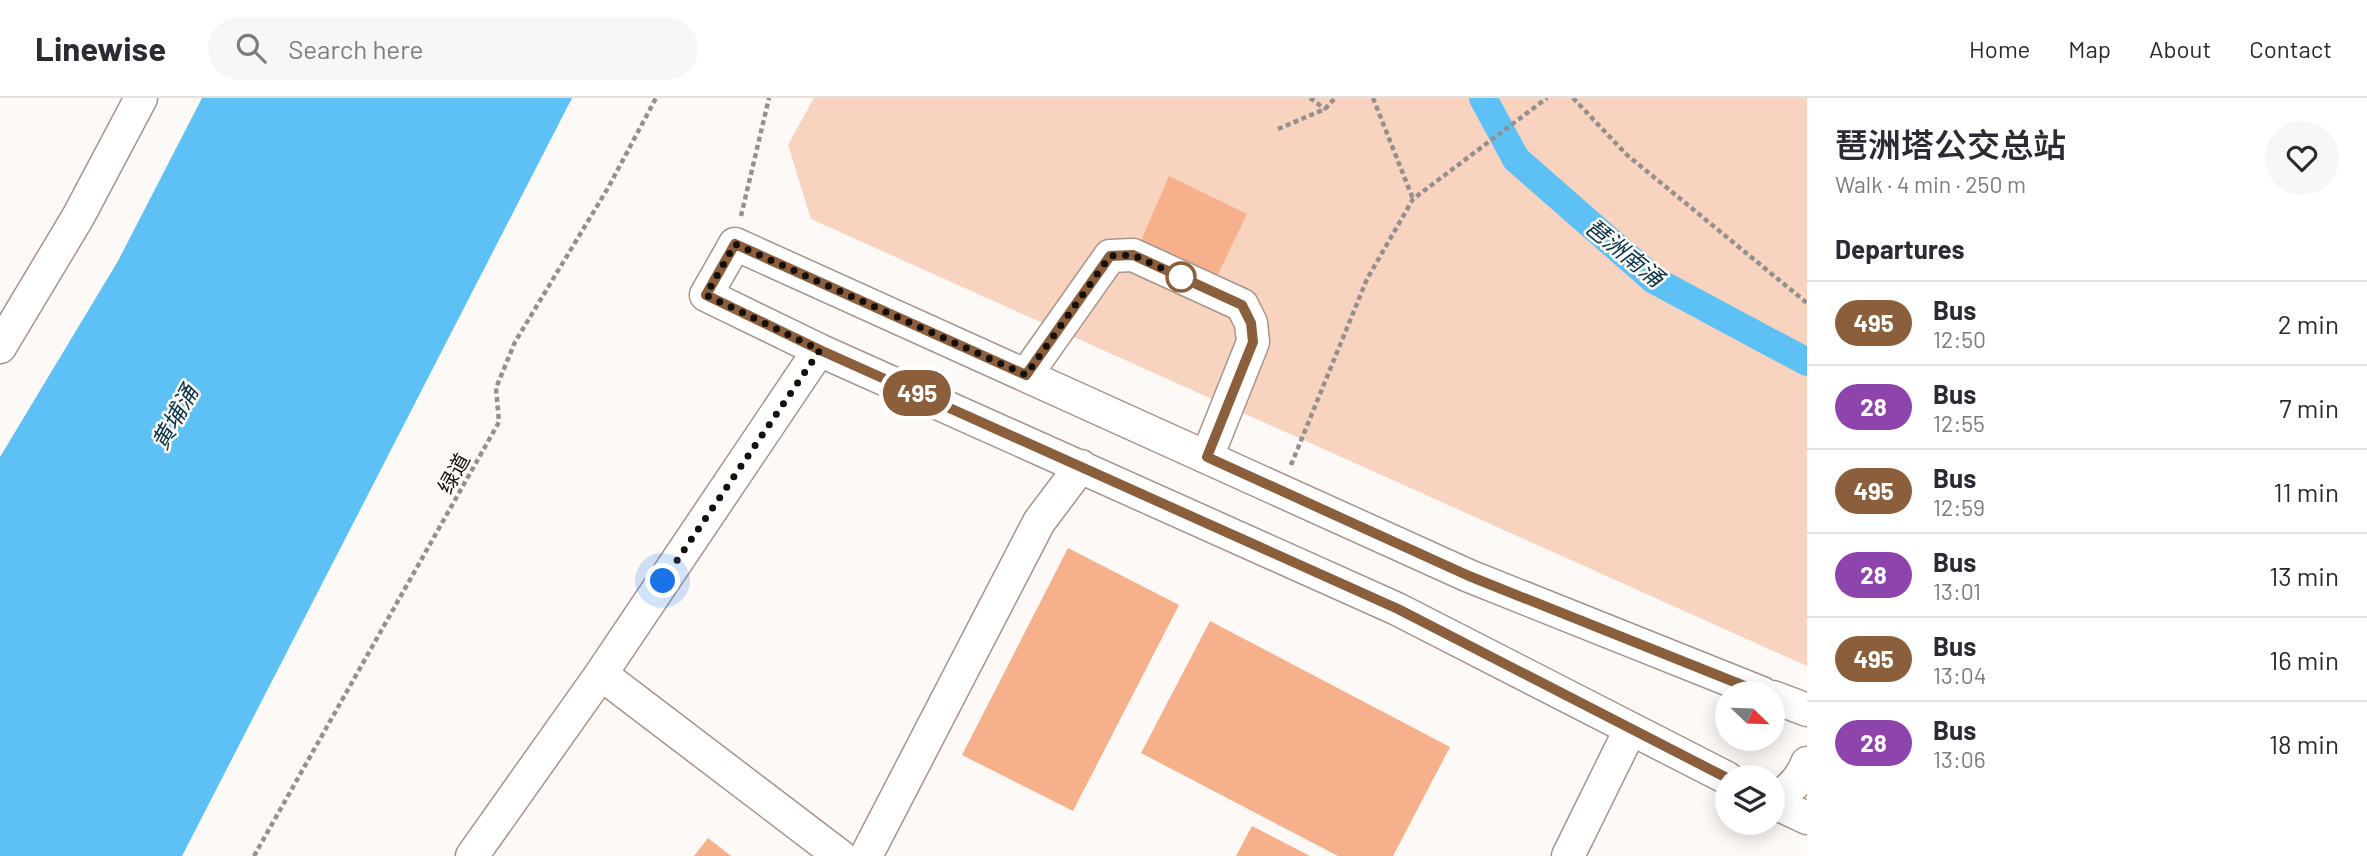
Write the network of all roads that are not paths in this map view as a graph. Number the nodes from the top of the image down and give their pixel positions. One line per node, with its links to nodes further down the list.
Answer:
1 (141, 98): 2 (street)
2 (0, 347)
3 (820, 350): 4 (street); 6 (street); 7 (street)
4 (1026, 375): 5 (street); 5 (street)
5 (1207, 457): 8 (street)
6 (1081, 466): 11 (street); 19 (street)
7 (601, 674): 17 (street); 18 (street)
8 (1732, 681)
9 (1785, 702): 10 (street)
10 (1807, 710)
11 (1630, 730): 13 (street); 20 (street)
12 (1807, 763): 14 (street)
13 (1715, 772)
14 (1785, 794)
15 (1785, 807): 16 (street)
16 (1807, 818)
17 (472, 856)
18 (840, 856)
19 (866, 856)
20 (1568, 856)

